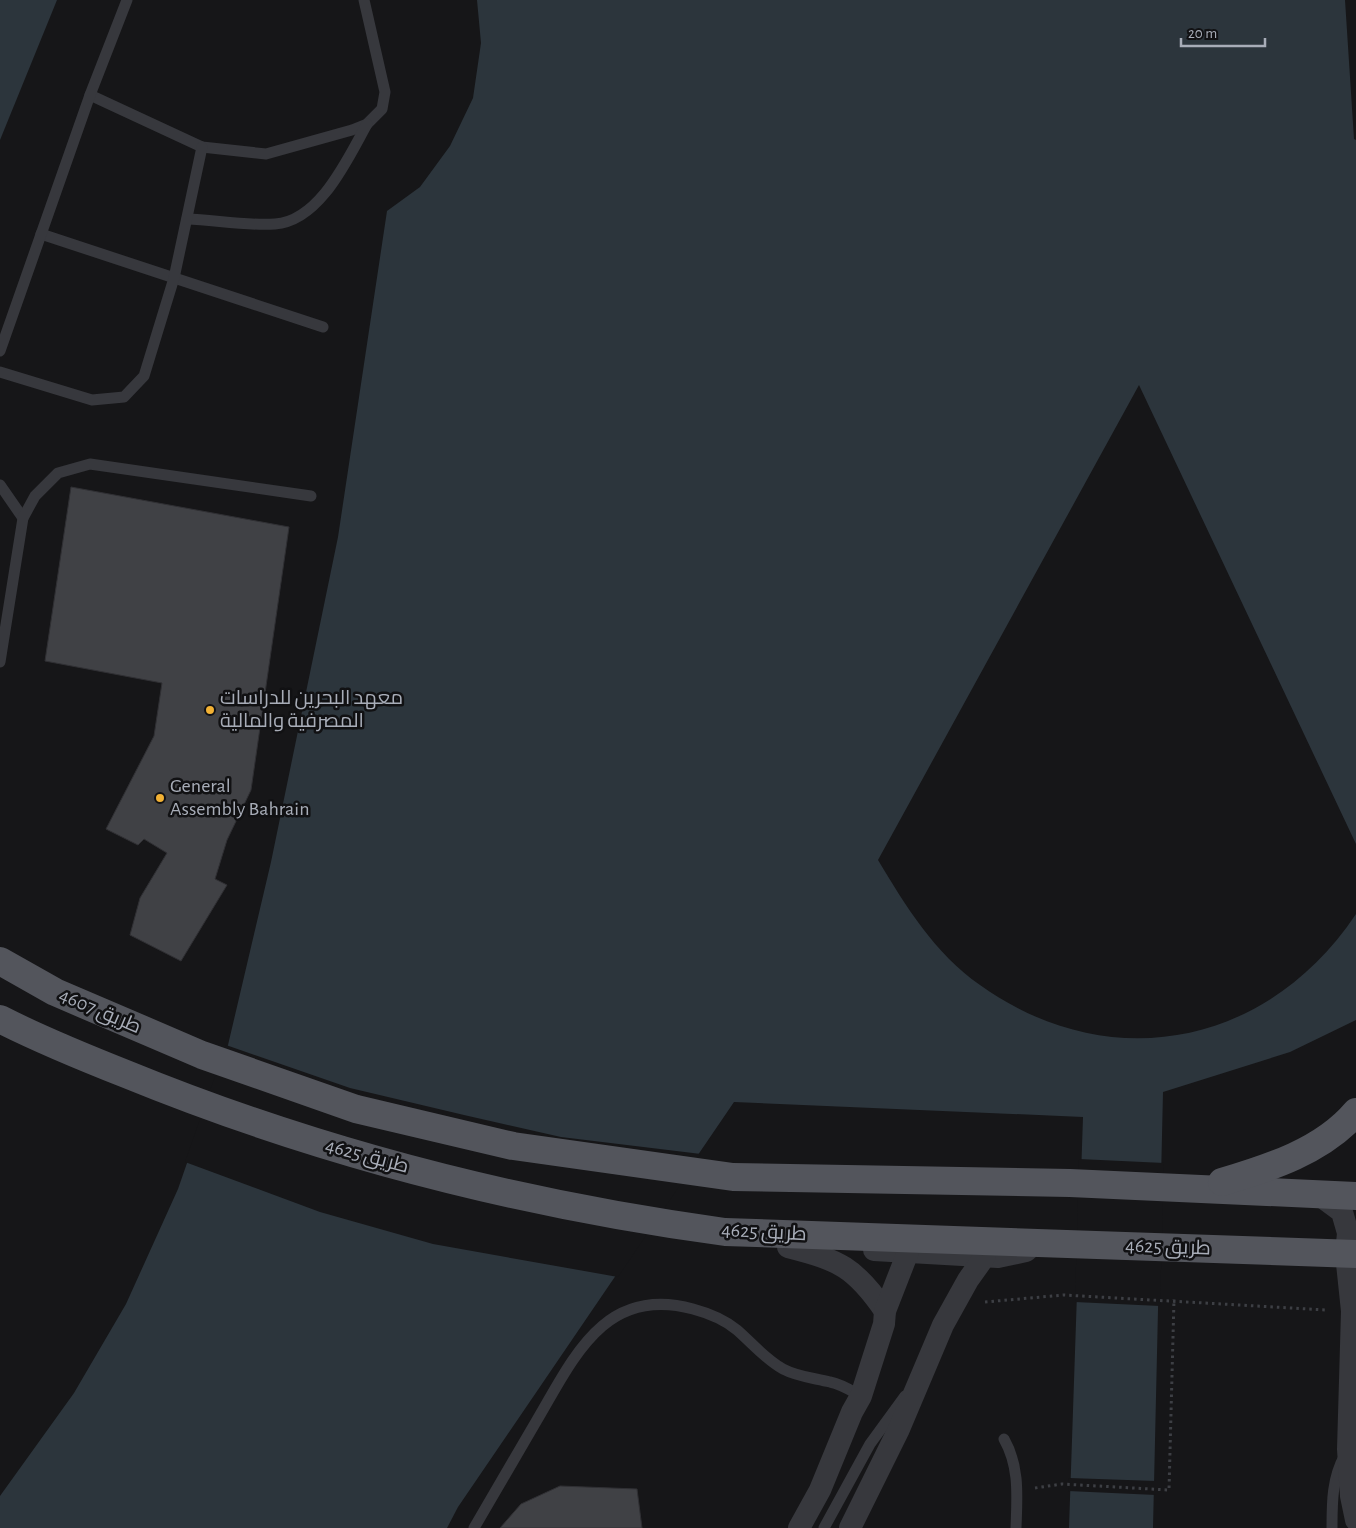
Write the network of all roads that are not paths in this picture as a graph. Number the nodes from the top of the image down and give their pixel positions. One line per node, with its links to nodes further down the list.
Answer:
1 (127, 0): 3 (lane)
2 (364, 0): 4 (lane)
3 (90, 95): 5 (lane); 7 (lane)
4 (367, 124): 5 (lane); 6 (lane)
5 (202, 147): 6 (lane)
6 (187, 219): 8 (lane)
7 (41, 234): 8 (lane); 10 (lane)
8 (174, 278): 9 (lane); 11 (lane)
9 (323, 326)
10 (0, 351)
11 (0, 372)
12 (0, 485): 14 (lane)
13 (311, 496): 14 (lane)
14 (23, 518): 15 (lane)
15 (0, 662)
16 (0, 961): 19 (main road, طريق 4607)
17 (0, 1019): 22 (main road, طريق 4625)
18 (1356, 1112): 19 (main road)
19 (1204, 1187): 20 (main road)
20 (1315, 1192): 21 (main road); 26 (street)
21 (1356, 1196)
22 (669, 1224): 23 (main road, طريق 4625); 24 (street)
23 (1036, 1243): 26 (main road, طريق 4625); 27 (street)
24 (788, 1247): 25 (street); 28 (street)
25 (908, 1252): 27 (street); 28 (street)
26 (1351, 1254): 32 (street)
27 (985, 1256): 29 (street)
28 (885, 1318): 30 (street); 36 (lane)
29 (920, 1379): 37 (lane); 38 (street)
30 (861, 1396): 34 (lane); 35 (street)
31 (1004, 1439): 39 (lane)
32 (1348, 1449): 33 (street); 40 (lane)
33 (1356, 1520)
34 (474, 1528)
35 (799, 1528)
36 (807, 1528)
37 (824, 1528)
38 (850, 1528)
39 (1016, 1528)
40 (1332, 1528)

